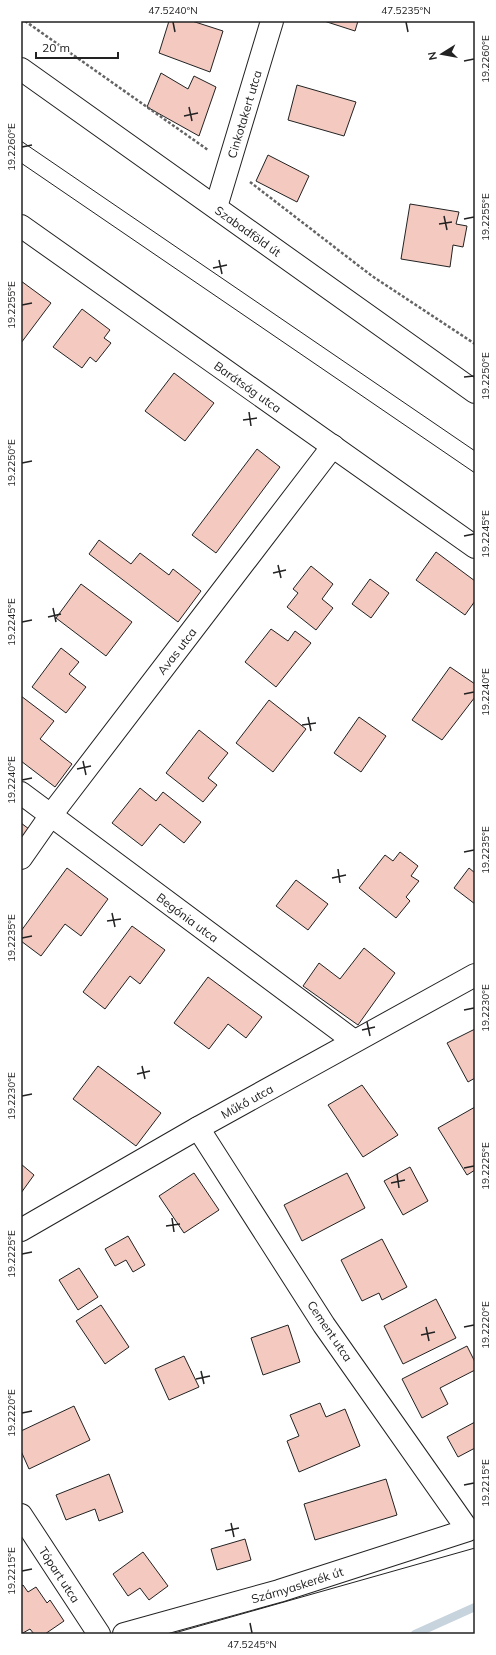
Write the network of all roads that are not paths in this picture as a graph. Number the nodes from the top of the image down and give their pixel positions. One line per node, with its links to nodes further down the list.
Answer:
1 (272, 21): 3 (street, Cinkotakert utca)
2 (21, 69): 3 (street, Szabadföld út)
3 (216, 207): 5 (street, Szabadföld út)
4 (21, 226): 6 (street, Barátság utca)
5 (475, 392)
6 (333, 446): 7 (street, Barátság utca); 9 (street, Avas utca)
7 (475, 547)
8 (21, 793): 9 (street, Begónia utca)
9 (51, 815): 10 (street, Avas utca); 12 (street, Begónia utca)
10 (21, 858)
11 (475, 975): 12 (street, Műkő utca)
12 (354, 1041): 13 (street, Műkő utca)
13 (198, 1128): 14 (street, Műkő utca); 16 (street, Cement utca)
14 (21, 1230)
15 (21, 1515): 17 (street, Tópart utca)
16 (468, 1530): 18 (street, Szárnyaskerék út)
17 (99, 1634)
18 (124, 1634)

